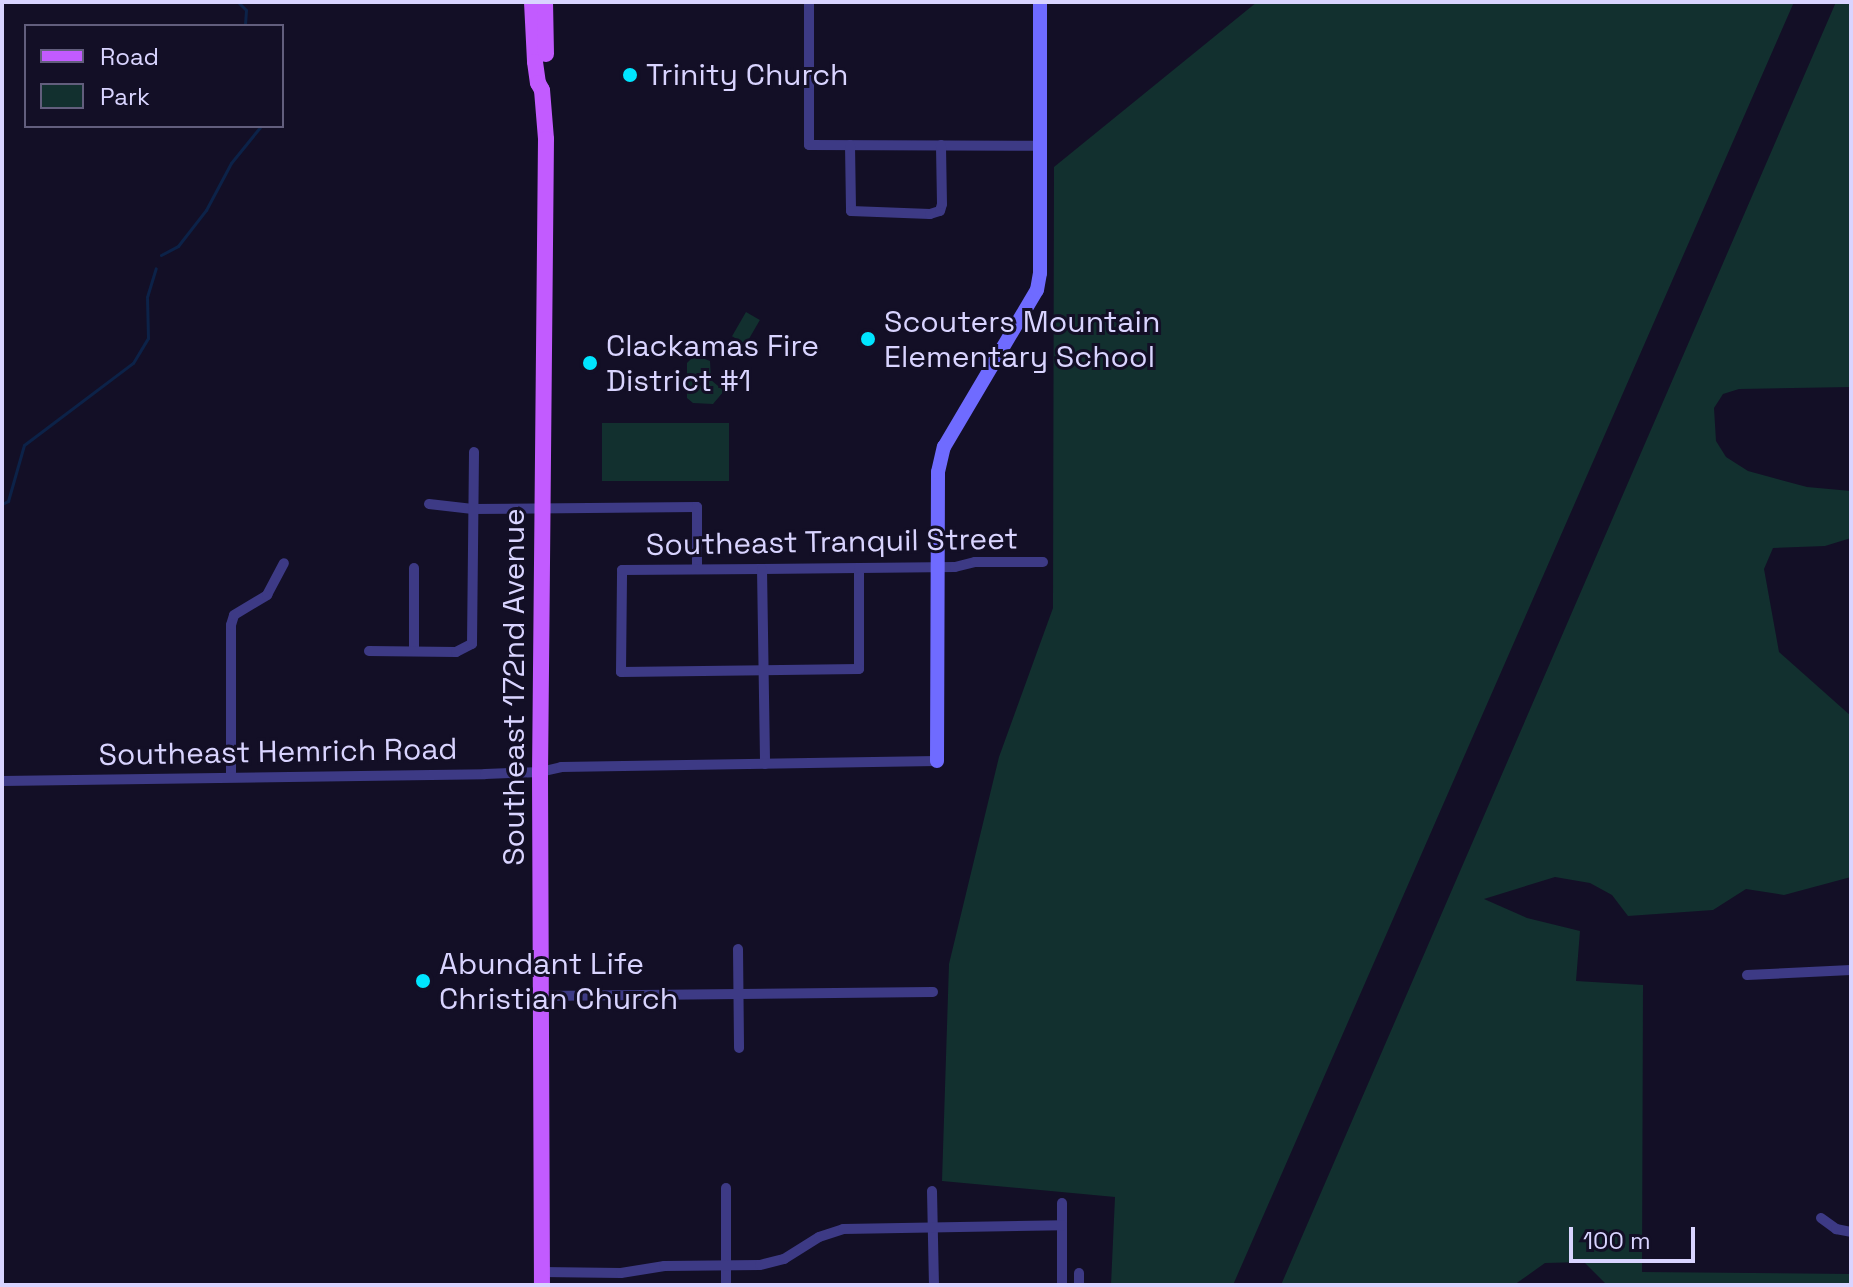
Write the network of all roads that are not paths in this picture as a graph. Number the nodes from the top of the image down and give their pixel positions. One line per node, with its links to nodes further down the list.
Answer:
1 (532, 2): 5 (main road, Southeast 172nd Avenue)
2 (545, 2): 5 (main road, Southeast 172nd Avenue)
3 (809, 2): 6 (street)
4 (1040, 2): 8 (street)
5 (542, 90): 11 (main road, Southeast 172nd Avenue)
6 (850, 145): 7 (street); 7 (street)
7 (941, 145): 8 (street)
8 (1039, 146): 15 (street)
9 (474, 452): 12 (street)
10 (429, 504): 12 (street)
11 (544, 508): 12 (street); 18 (street); 25 (main road, Southeast 172nd Avenue)
12 (473, 509): 21 (street)
13 (1043, 562): 15 (street, Southeast Tranquil Street)
14 (284, 563): 26 (street)
15 (937, 567): 17 (street, Southeast Tranquil Street); 23 (street)
16 (414, 568): 21 (street)
17 (859, 568): 19 (street, Southeast Tranquil Street); 22 (street)
18 (697, 569): 19 (street, Southeast Tranquil Street); 22 (street, Southeast Tranquil Street)
19 (762, 569): 22 (street)
20 (369, 651): 21 (street)
21 (414, 651)
22 (763, 670): 24 (street)
23 (937, 761): 24 (street, Southeast Hemrich Road)
24 (765, 764): 25 (street, Southeast Hemrich Road)
25 (540, 772): 26 (street, Southeast Hemrich Road); 33 (main road, Southeast 172nd Avenue)
26 (231, 776): 27 (street, Southeast Hemrich Road)
27 (2, 781)
28 (738, 949): 32 (street)
29 (1851, 970): 30 (street)
30 (1747, 975)
31 (933, 992): 32 (street)
32 (739, 994): 33 (street); 34 (street)
33 (541, 996): 43 (main road, Southeast 172nd Avenue)
34 (739, 1048)
35 (726, 1188): 42 (street)
36 (932, 1191): 40 (street)
37 (1062, 1203): 39 (street)
38 (1821, 1218): 41 (street)
39 (1062, 1225): 40 (street); 46 (street)
40 (933, 1227): 42 (street); 45 (street)
41 (1851, 1232)
42 (725, 1266): 43 (street); 44 (street)
43 (542, 1279)
44 (726, 1285)
45 (934, 1285)
46 (1062, 1285)

